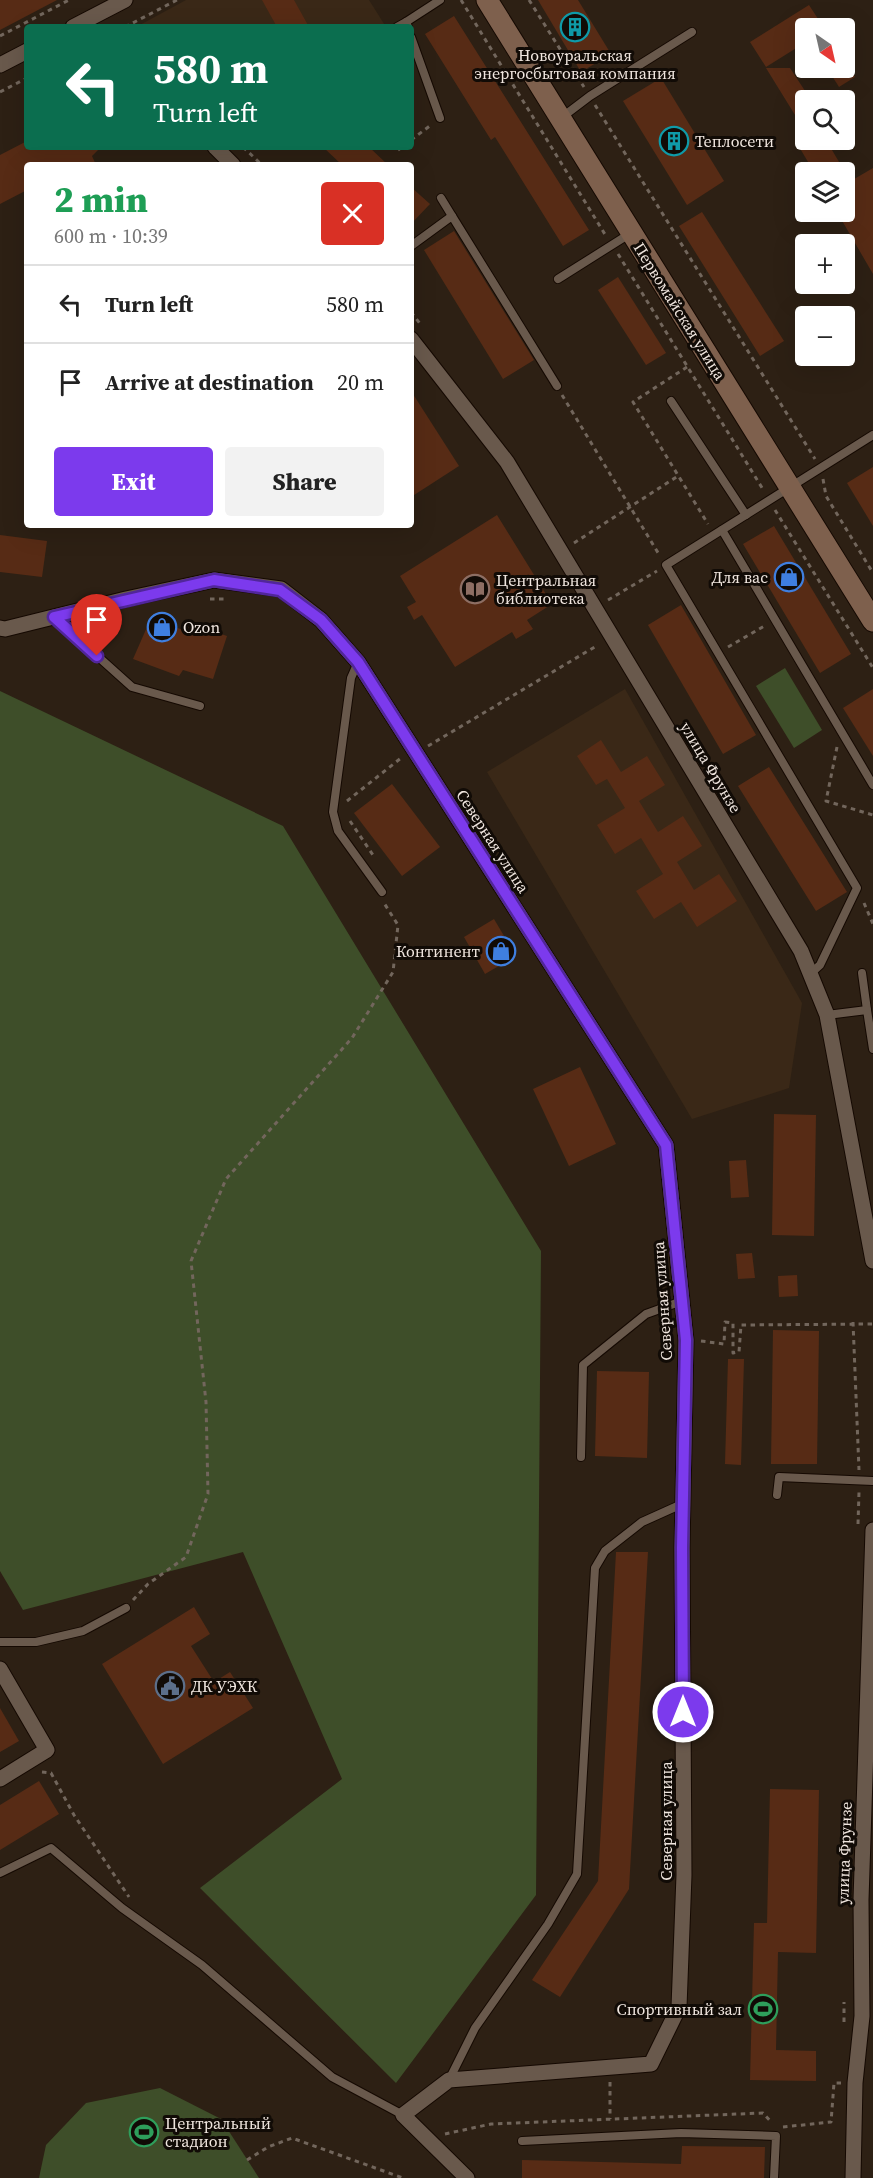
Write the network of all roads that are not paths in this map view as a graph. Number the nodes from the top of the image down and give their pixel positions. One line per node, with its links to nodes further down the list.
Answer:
1 (125, 0): 4 (street)
2 (440, 0): 5 (lane)
3 (487, 0): 11 (main road, Первомайская улица)
4 (94, 23)
5 (407, 24)
6 (692, 32): 11 (lane)
7 (414, 45): 10 (lane)
8 (24, 53): 9 (street)
9 (0, 65)
10 (440, 118)
11 (560, 118): 16 (main road, Первомайская улица)
12 (218, 150): 13 (street)
13 (230, 162)
14 (441, 198): 15 (lane)
15 (452, 216): 17 (lane); 20 (lane)
16 (632, 232): 18 (lane); 23 (main road, Первомайская улица)
17 (414, 244)
18 (558, 279)
19 (414, 343): 34 (street, улица Фрунзе)
20 (557, 386)
21 (671, 401): 24 (lane)
22 (873, 435): 23 (lane)
23 (789, 489): 24 (lane); 27 (main road, Первомайская улица)
24 (746, 515): 25 (lane)
25 (722, 530): 31 (lane); 34 (lane)
26 (54, 617): 28 (street, Северная улица); 29 (street, Северная улица); 30 (lane)
27 (873, 621)
28 (0, 628)
29 (358, 662): 32 (lane); 39 (street, Северная улица)
30 (200, 706)
31 (873, 785)
32 (382, 892)
33 (862, 973): 35 (lane)
34 (810, 974): 36 (street, улица Фрунзе)
35 (867, 1010): 36 (lane); 37 (lane)
36 (827, 1015): 38 (street, улица Фрунзе)
37 (873, 1049)
38 (873, 1261)
39 (682, 1301): 40 (lane); 43 (street, Северная улица)
40 (581, 1457)
41 (873, 1482): 42 (lane)
42 (777, 1495)
43 (682, 1504): 52 (lane); 52 (street, Северная улица)
44 (873, 1530): 50 (street, улица Фрунзе)
45 (126, 1608): 46 (lane)
46 (0, 1642)
47 (0, 1669): 48 (street)
48 (0, 1779)
49 (0, 1874): 53 (lane)
50 (867, 1901): 51 (street, улица Фрунзе)
51 (867, 2015): 57 (street, улица Фрунзе)
52 (449, 2080): 53 (street)
53 (403, 2115): 55 (street)
54 (522, 2140): 56 (lane)
55 (467, 2178)
56 (774, 2178)
57 (853, 2178)

